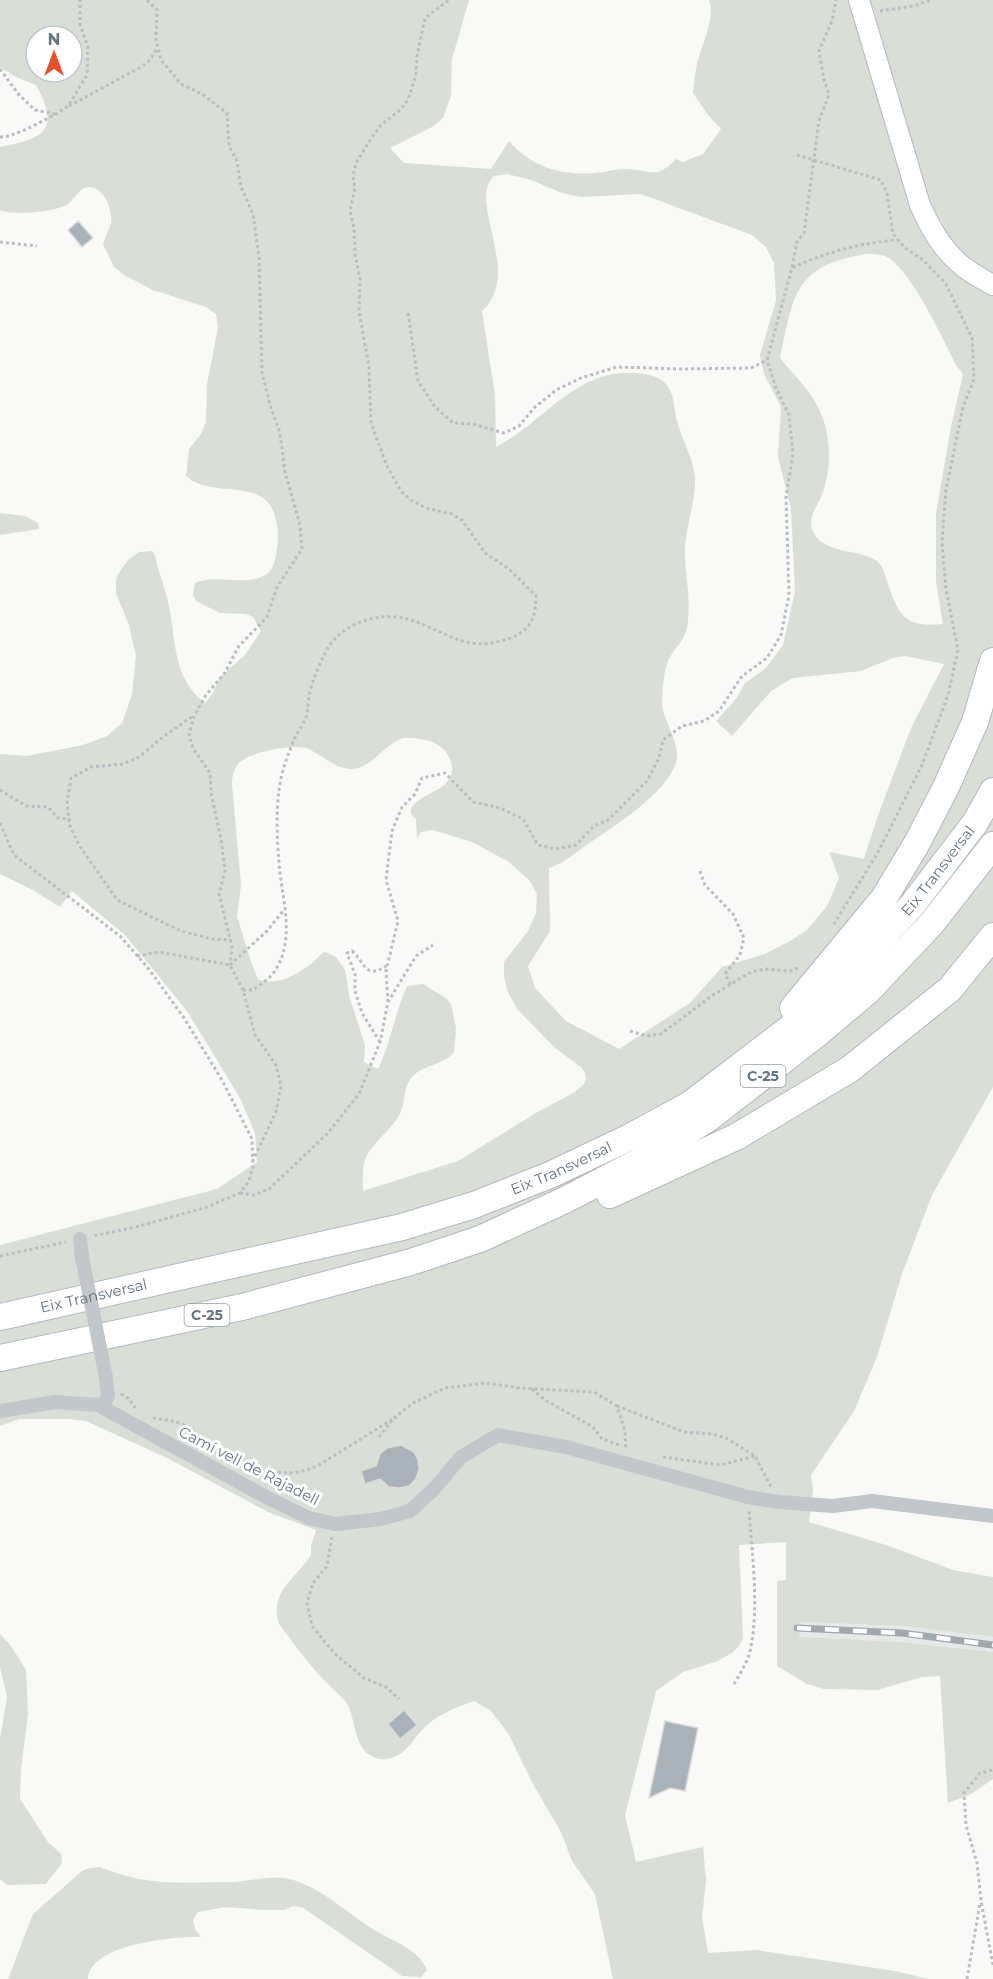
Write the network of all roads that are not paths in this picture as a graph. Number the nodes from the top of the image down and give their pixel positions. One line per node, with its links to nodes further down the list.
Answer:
1 (861, 6): 2 (street)
2 (993, 285)
3 (993, 661): 7 (highway)
4 (993, 791): 7 (highway, Eix Transversal / C-25)
5 (993, 845): 9 (highway, Eix Transversal / C-25)
6 (993, 936): 9 (highway)
7 (689, 1105): 10 (highway, Eix Transversal / C-25)
8 (80, 1239): 12 (street, bridge)
9 (480, 1239): 11 (highway, Eix Transversal / C-25)
10 (0, 1317)
11 (0, 1358)
12 (105, 1401): 13 (street, Camí vell de Rajadell); 14 (street, Camí vell de Rajadell)
13 (0, 1411)
14 (993, 1516)

